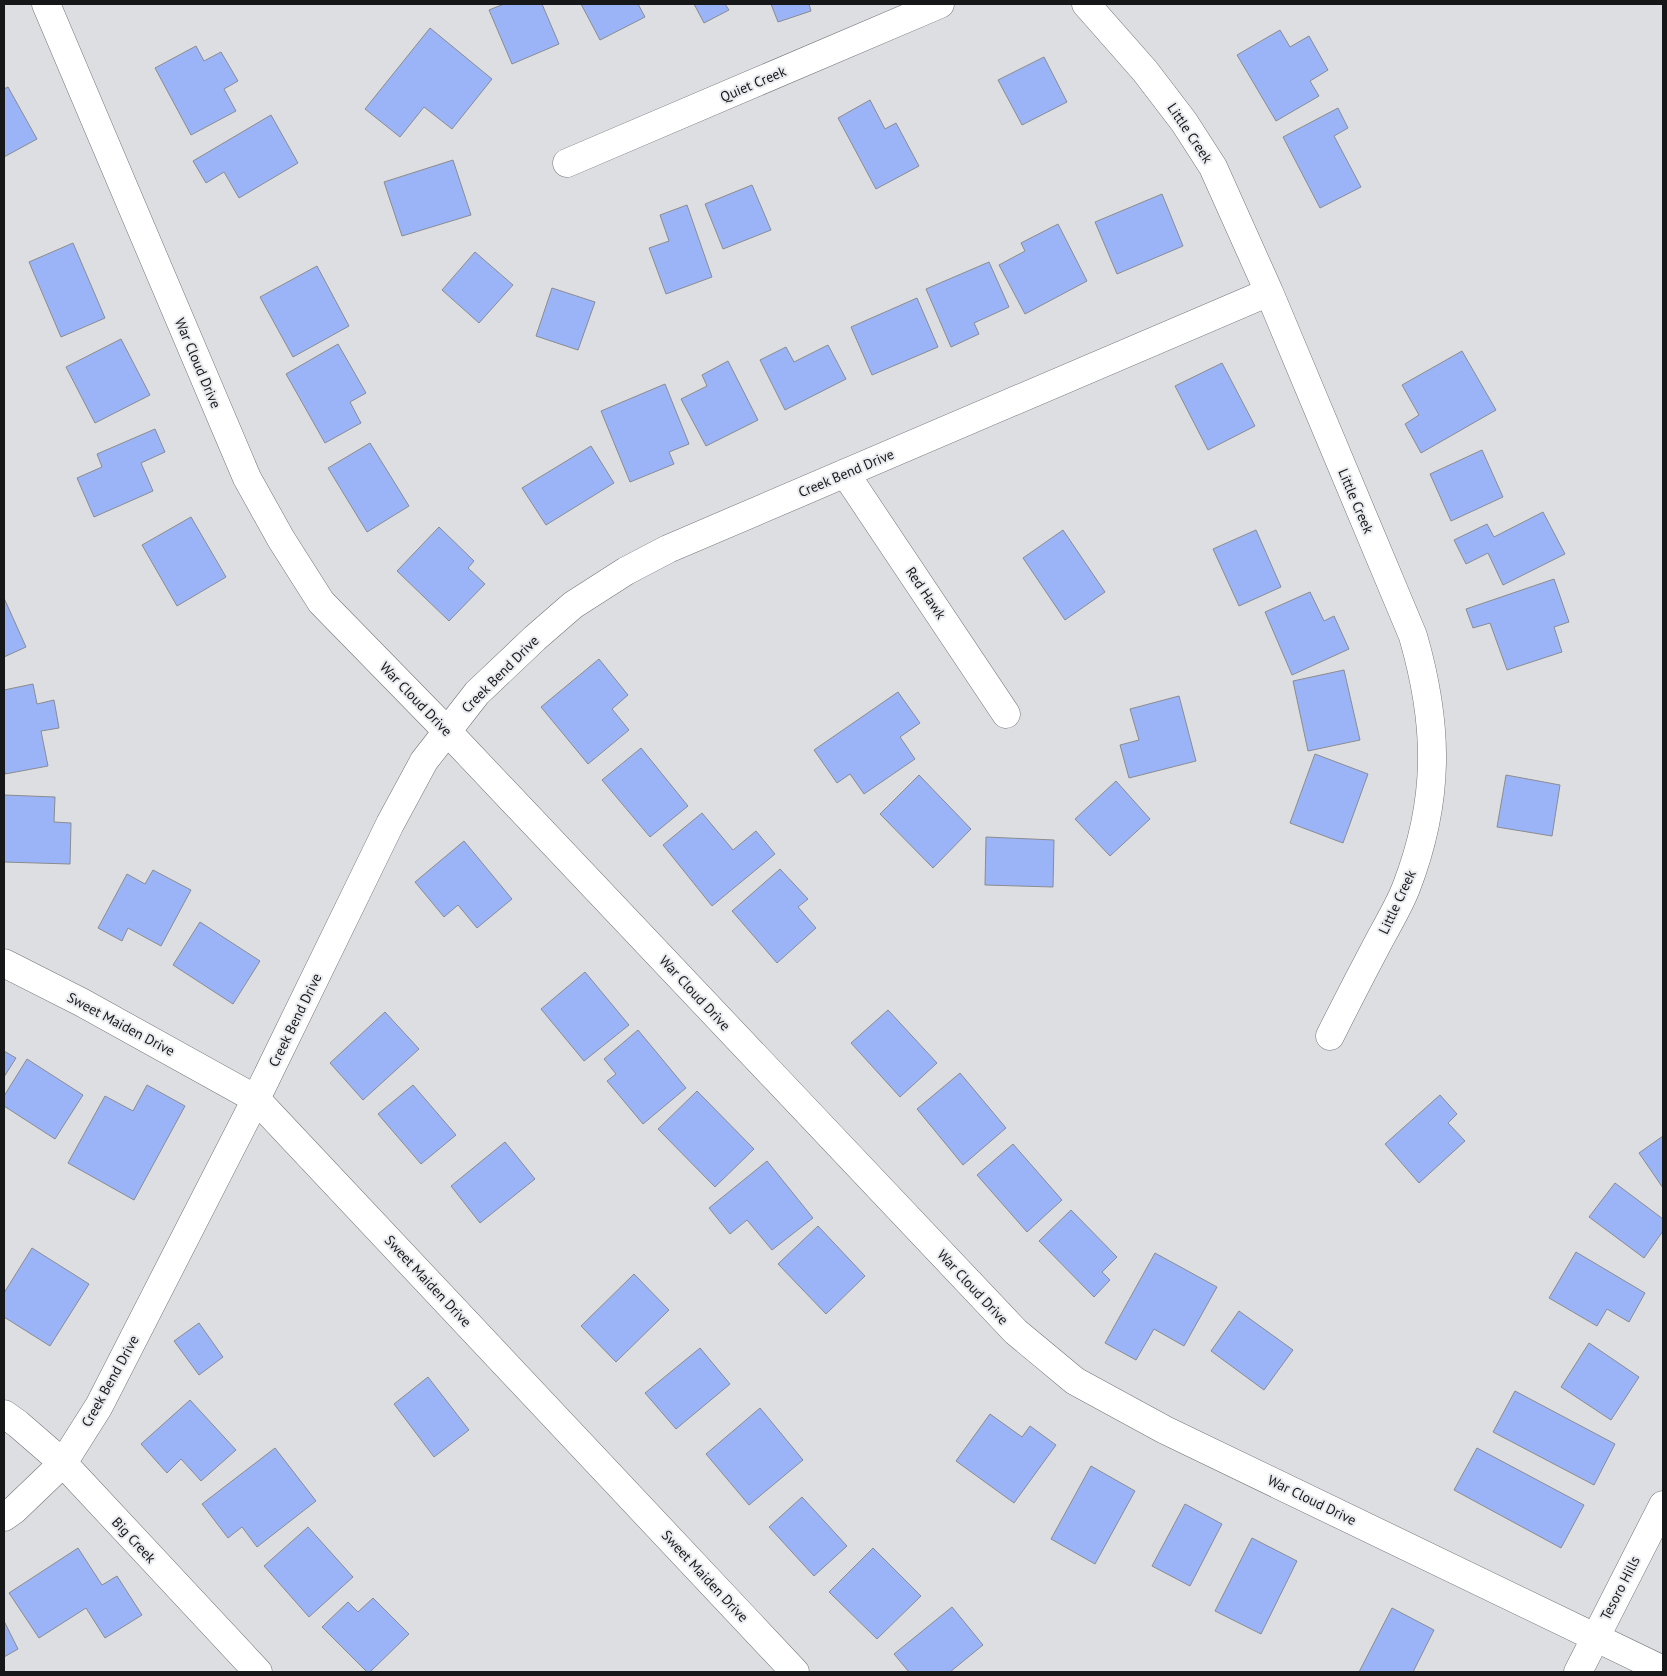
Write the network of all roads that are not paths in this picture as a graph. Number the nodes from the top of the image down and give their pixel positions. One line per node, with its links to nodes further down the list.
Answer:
1 (46, 4): 8 (street, War Cloud Drive)
2 (940, 4): 4 (street, Quiet Creek)
3 (1086, 4): 5 (street, Little Creek)
4 (567, 164)
5 (1269, 292): 6 (street, Creek Bend Drive); 10 (street, Little Creek)
6 (845, 473): 7 (street, Red Hawk); 8 (street, Creek Bend Drive)
7 (1006, 714)
8 (447, 731): 11 (street, Creek Bend Drive); 16 (street, War Cloud Drive)
9 (4, 963): 11 (street, Sweet Maiden Drive)
10 (1330, 1036)
11 (256, 1099): 13 (street, Creek Bend Drive); 19 (street, Sweet Maiden Drive)
12 (4, 1414): 13 (street, Big Creek)
13 (62, 1463): 15 (street, Creek Bend Drive); 18 (street, Big Creek)
14 (1663, 1505): 16 (street, Tesoro Hills)
15 (4, 1517)
16 (1596, 1636): 17 (street, War Cloud Drive); 20 (street, Tesoro Hills)
17 (1663, 1670)
18 (258, 1672)
19 (795, 1672)
20 (1578, 1672)

